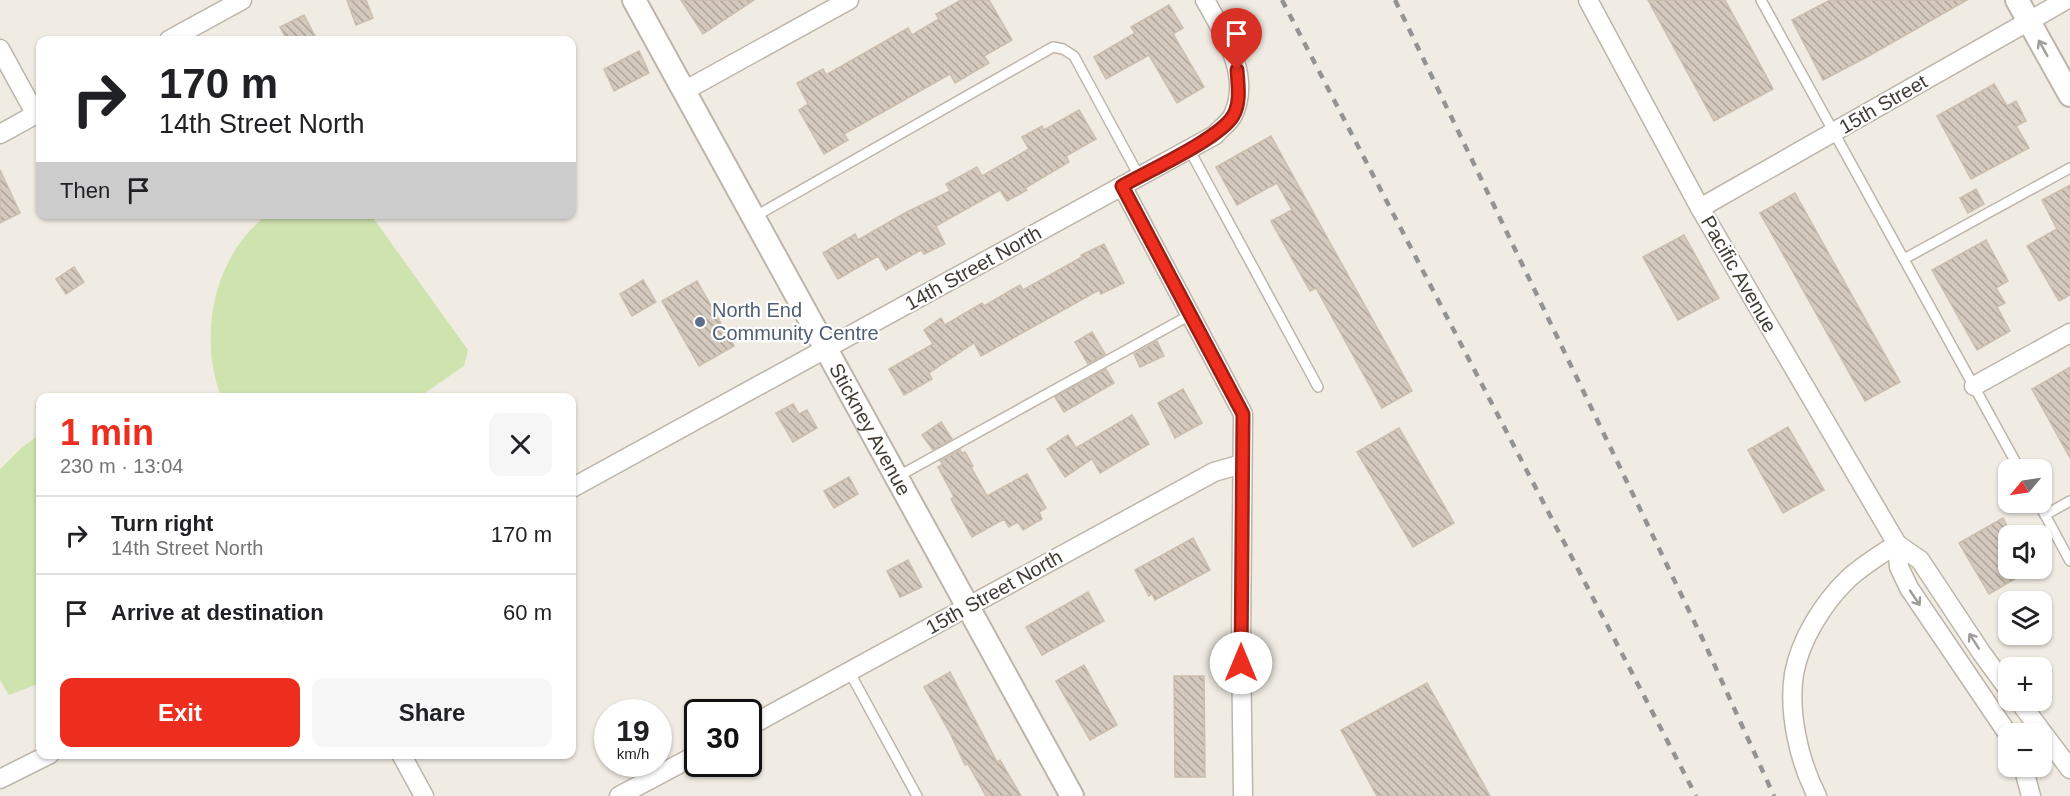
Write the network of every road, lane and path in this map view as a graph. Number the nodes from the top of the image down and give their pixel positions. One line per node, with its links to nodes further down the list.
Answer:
1 (242, 0): 10 (street)
2 (633, 0): 12 (street, Stickney Avenue)
3 (849, 0): 12 (street)
4 (1205, 0): 18 (street, 14th Street North)
5 (1588, 0): 22 (street, Pacific Avenue)
6 (1761, 0): 16 (lane)
7 (2017, 0): 9 (street)
8 (2066, 0): 9 (street, 15th Street)
9 (2028, 21): 13 (street, one-way to 9); 16 (street, 15th Street)
10 (176, 36)
11 (0, 49): 14 (street)
12 (684, 91): 23 (street, Stickney Avenue)
13 (2070, 95)
14 (36, 110)
15 (36, 114): 17 (street)
16 (1834, 132): 22 (street, 15th Street); 24 (lane)
17 (0, 134)
18 (1189, 149): 20 (street, 14th Street North); 29 (lane)
19 (2070, 168): 24 (lane)
20 (1139, 176): 21 (street, 14th Street North); 23 (lane)
21 (1122, 186): 25 (street); 27 (street, 14th Street North)
22 (1700, 208): 36 (street, Pacific Avenue)
23 (754, 217): 27 (street, Stickney Avenue)
24 (1904, 260): 28 (lane)
25 (1190, 315): 31 (street); 32 (lane)
26 (2070, 333): 28 (street)
27 (826, 350): 32 (street, Stickney Avenue); 33 (street, 14th Street North)
28 (1974, 386): 30 (lane)
29 (1318, 387)
30 (2014, 459)
31 (1242, 464): 38 (street, 15th Street North); 54 (street)
32 (897, 477): 38 (street, Stickney Avenue)
33 (576, 486)
34 (2070, 501): 35 (lane)
35 (2045, 515): 37 (lane)
36 (1897, 544): 40 (street, Pacific Avenue, one-way to 36); 43 (street, Pacific Avenue, one-way to 43); 55 (street)
37 (2070, 561)
38 (968, 606): 39 (street, 15th Street North); 53 (street, Stickney Avenue)
39 (850, 673): 42 (street, 15th Street North); 52 (lane)
40 (1998, 675)
41 (2026, 711): 47 (street)
42 (762, 720)
43 (2001, 723)
44 (40, 759): 49 (street)
45 (404, 759): 50 (street)
46 (684, 762): 51 (street)
47 (2070, 769)
48 (2026, 777): 56 (street)
49 (0, 778)
50 (424, 796)
51 (620, 796)
52 (917, 796)
53 (1072, 796)
54 (1243, 796)
55 (1817, 796)
56 (2031, 796)

